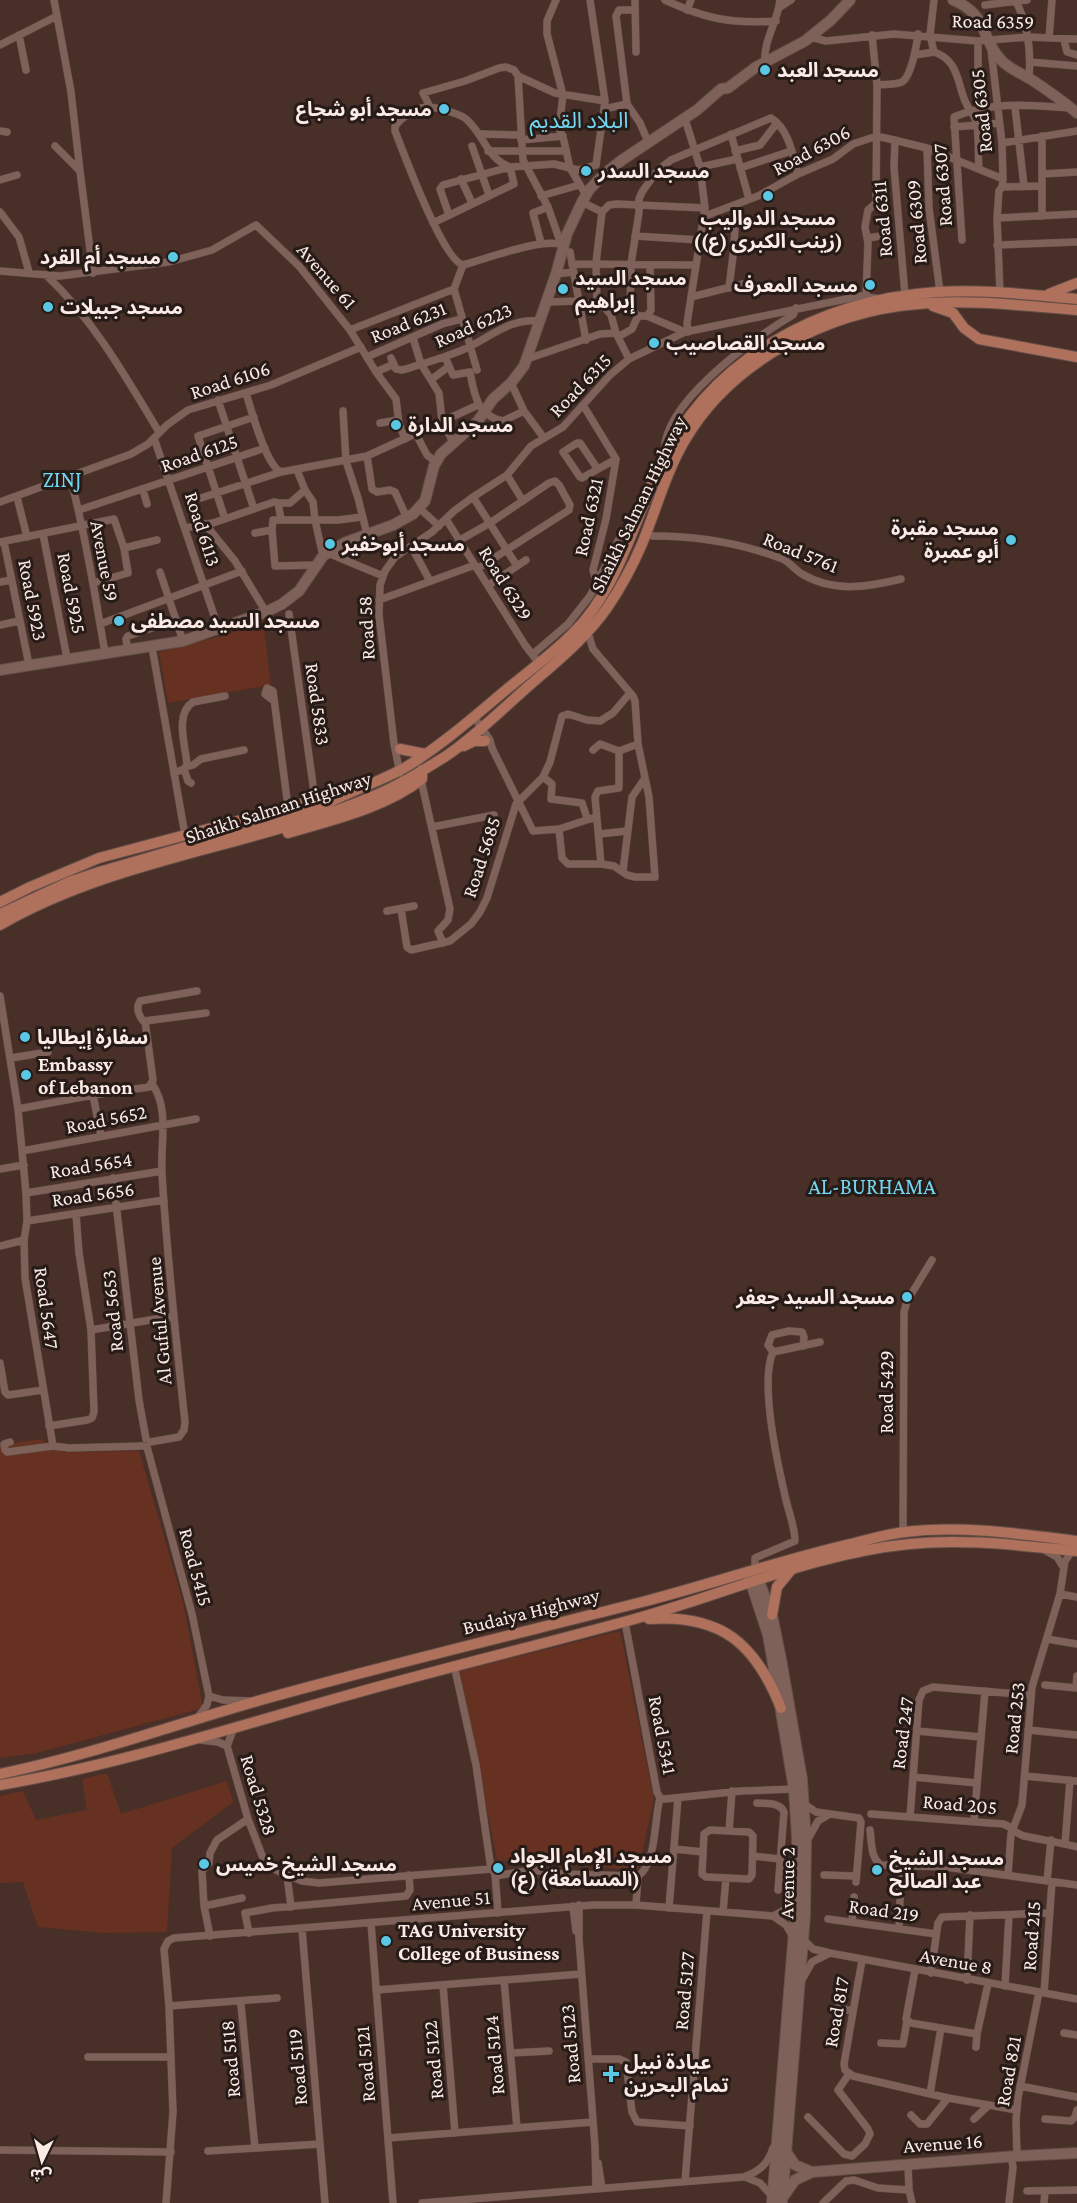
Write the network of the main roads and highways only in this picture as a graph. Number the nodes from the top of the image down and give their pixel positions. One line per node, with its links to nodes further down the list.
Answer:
1 (1077, 284): 2 (main road)
2 (1042, 296): 3 (main road, Shaikh Salman Highway); 9 (main road, Shaikh Salman Highway)
3 (1077, 299)
4 (920, 303): 5 (main road, Shaikh Salman Highway); 6 (main road); 7 (main road, Shaikh Salman Highway)
5 (1077, 310)
6 (1077, 357)
7 (483, 726): 10 (main road, Shaikh Salman Highway); 10 (main road)
8 (400, 749): 9 (main road)
9 (426, 754): 11 (main road, Shaikh Salman Highway)
10 (448, 754): 11 (main road, Shaikh Salman Highway)
11 (410, 774): 12 (main road, Shaikh Salman Highway); 13 (main road, Shaikh Salman Highway); 13 (main road)
12 (348, 794): 14 (main road); 15 (main road, Shaikh Salman Highway)
13 (331, 816): 18 (main road)
14 (99, 858): 15 (main road); 16 (main road)
15 (102, 871): 17 (main road, Shaikh Salman Highway)
16 (0, 902)
17 (0, 914)
18 (0, 925)
19 (1076, 1547): 20 (main road, Budaiya Highway); 21 (main road, Budaiya Highway)
20 (792, 1569): 21 (main road, Budaiya Highway); 22 (main road)
21 (753, 1576): 23 (main road, Budaiya Highway); 25 (main road, Budaiya Highway)
22 (772, 1615)
23 (629, 1621): 24 (main road); 26 (main road, Budaiya Highway)
24 (781, 1708)
25 (0, 1772)
26 (0, 1785)

